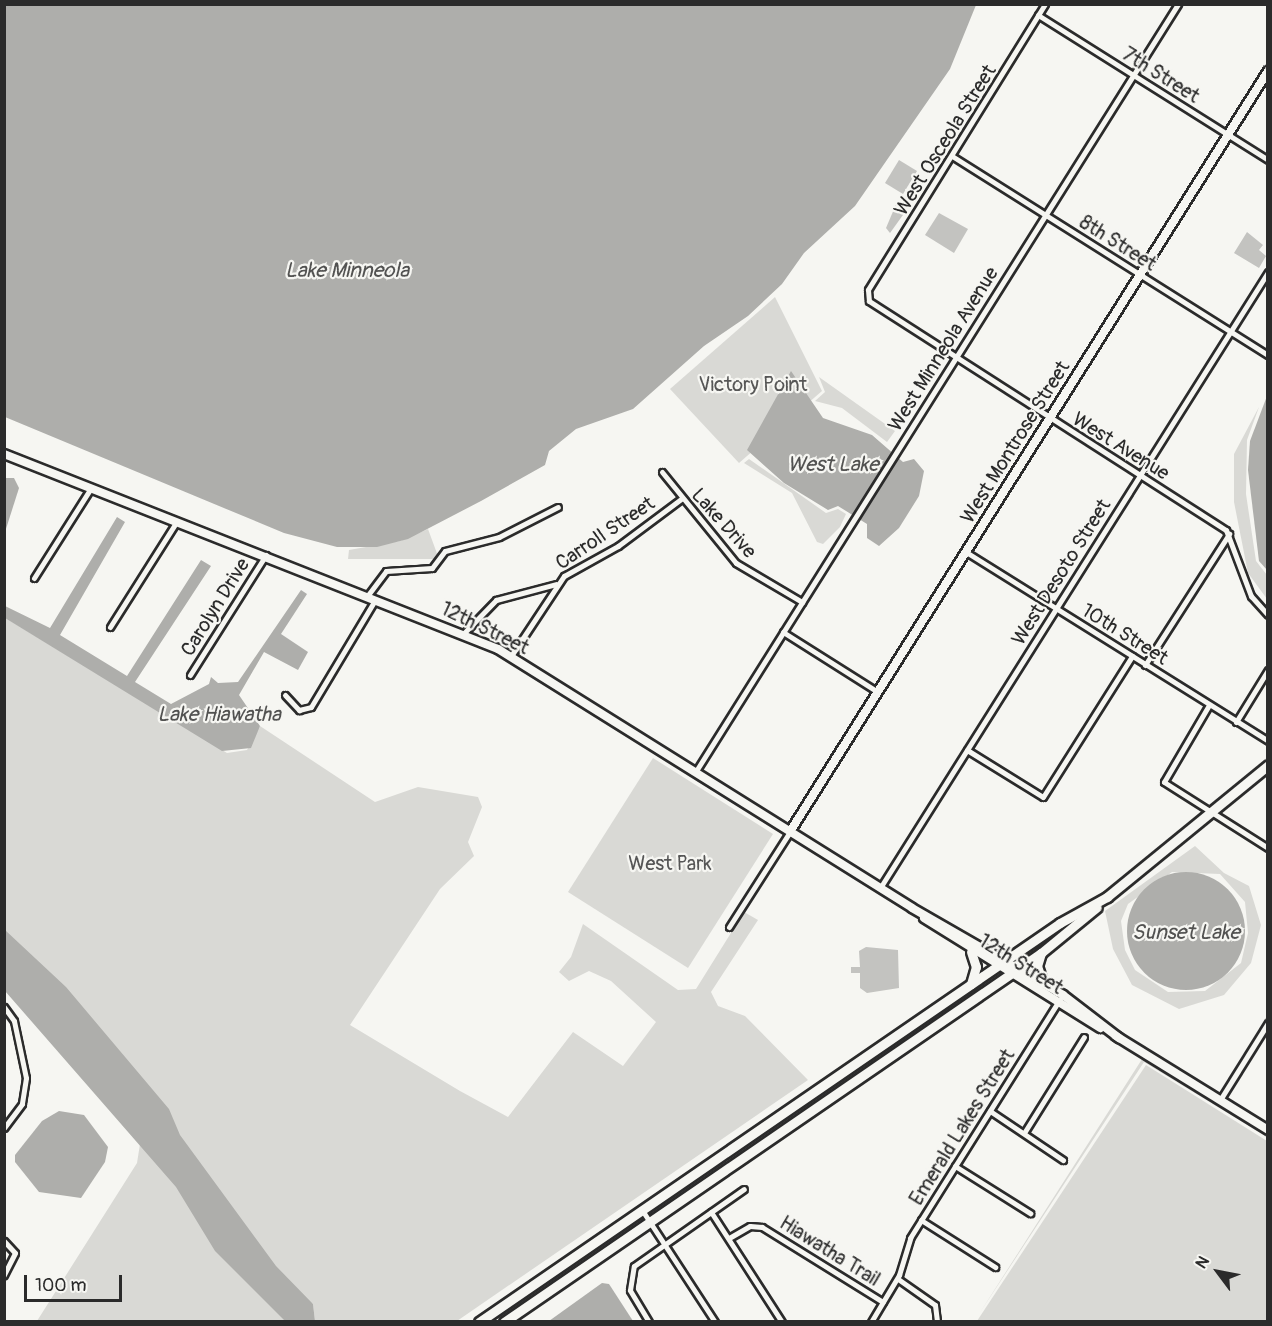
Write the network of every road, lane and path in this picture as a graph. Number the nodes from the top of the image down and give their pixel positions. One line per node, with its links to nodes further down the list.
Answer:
1 (1045, 4): 3 (street, West Osceola Street)
2 (1178, 4): 5 (street, West Minneola Avenue)
3 (1038, 15): 5 (street, 7th Street); 7 (street, West Osceola Street)
4 (1268, 71): 6 (main road, West Montrose Street)
5 (1133, 75): 6 (street, 7th Street); 9 (street, West Minneola Avenue)
6 (1228, 135): 8 (street, 7th Street); 11 (main road, West Montrose Street)
7 (952, 156): 9 (street, 8th Street); 12 (street, West Osceola Street)
8 (1268, 159)
9 (1045, 214): 11 (street, 8th Street); 15 (street, West Minneola Avenue)
10 (1268, 272): 13 (street, West Desoto Street)
11 (1139, 274): 13 (street, 8th Street); 16 (main road, West Montrose Street)
12 (868, 290): 15 (street, West Avenue)
13 (1230, 331): 14 (street, 8th Street); 19 (street, West Desoto Street)
14 (1268, 355)
15 (954, 360): 16 (street, West Avenue); 30 (street, West Minneola Avenue)
16 (1050, 419): 19 (street, West Avenue); 25 (main road, West Montrose Street)
17 (4, 454): 20 (main road, 12th Street)
18 (662, 472): 21 (street, Lake Drive)
19 (1139, 475): 24 (street, West Avenue); 31 (street, West Desoto Street)
20 (91, 488): 23 (main road, 12th Street); 27 (street)
21 (681, 499): 28 (street, Carroll Street); 30 (street, Lake Drive)
22 (558, 507): 29 (street)
23 (177, 520): 26 (main road, 12th Street); 33 (street)
24 (1229, 534): 32 (street); 38 (street)
25 (966, 552): 31 (street, 10th Street); 41 (main road, West Montrose Street)
26 (266, 555): 29 (main road, 12th Street); 40 (street, Carolyn Drive)
27 (34, 578)
28 (556, 584): 35 (street); 36 (street, Carroll Street)
29 (372, 597): 35 (main road, 12th Street); 42 (street)
30 (802, 602): 34 (street, West Minneola Avenue)
31 (1056, 608): 37 (street, 10th Street); 46 (street, West Desoto Street)
32 (1268, 615)
33 (110, 627)
34 (783, 632): 41 (street); 48 (street, West Minneola Avenue)
35 (464, 633): 36 (main road, 12th Street)
36 (511, 656): 48 (main road, 12th Street)
37 (1131, 656): 38 (street, 10th Street); 46 (street)
38 (1145, 665): 43 (street, 10th Street)
39 (1268, 670): 44 (street)
40 (190, 675)
41 (878, 692): 50 (main road, West Montrose Street)
42 (285, 695)
43 (1209, 705): 44 (street, 10th Street); 49 (street)
44 (1236, 722): 45 (street, 10th Street)
45 (1268, 741)
46 (967, 750): 52 (street, West Desoto Street)
47 (1268, 765): 49 (highway)
48 (696, 771): 50 (main road, 12th Street)
49 (1212, 814): 51 (street); 53 (highway)
50 (791, 830): 52 (main road, 12th Street); 55 (street)
51 (1268, 848)
52 (880, 888): 54 (main road, 12th Street)
53 (1107, 897): 59 (highway); 60 (highway)
54 (912, 908): 56 (main road, 12th Street); 57 (main road, 12th Street)
55 (729, 927)
56 (960, 932): 57 (street); 60 (main road, 12th Street)
57 (954, 941): 58 (main road, 12th Street)
58 (971, 952): 61 (main road, 12th Street); 65 (highway)
59 (1041, 953): 62 (highway); 64 (highway)
60 (1006, 960): 61 (highway); 62 (main road, 12th Street)
61 (995, 967): 63 (main road, 12th Street); 65 (highway)
62 (1019, 968): 63 (highway); 64 (main road, 12th Street)
63 (1008, 975): 67 (main road, 12th Street); 84 (highway)
64 (1043, 983): 66 (main road, 12th Street)
65 (971, 984): 80 (highway)
66 (1063, 995): 67 (street, Emerald Lakes Street); 71 (main road, 12th Street)
67 (1056, 1006): 71 (main road, 12th Street); 73 (street, Emerald Lakes Street)
68 (4, 1007): 74 (street)
69 (1268, 1023): 72 (street)
70 (1084, 1037): 76 (street)
71 (1119, 1038): 72 (main road, 12th Street)
72 (1220, 1100): 75 (main road, 12th Street)
73 (990, 1111): 76 (street); 78 (street, Emerald Lakes Street)
74 (4, 1128)
75 (1268, 1130)
76 (1024, 1133): 77 (street)
77 (1064, 1160)
78 (956, 1166): 82 (street); 83 (street, Emerald Lakes Street)
79 (744, 1189): 81 (street)
80 (641, 1210): 84 (street); 92 (highway)
81 (711, 1212): 85 (street); 87 (street)
82 (1030, 1213)
83 (921, 1220): 88 (street); 90 (street, Emerald Lakes Street)
84 (649, 1221): 87 (street); 93 (highway)
85 (729, 1238): 91 (street, Hiawatha Trail); 96 (street)
86 (4, 1241): 89 (street)
87 (664, 1243): 94 (street); 95 (street)
88 (995, 1267)
89 (4, 1275)
90 (898, 1279): 91 (street, Emerald Lakes Street); 98 (street)
91 (883, 1302): 97 (street, Emerald Lakes Street)
92 (481, 1321)
93 (504, 1322)
94 (649, 1322)
95 (715, 1322)
96 (782, 1322)
97 (871, 1322)
98 (937, 1322)

